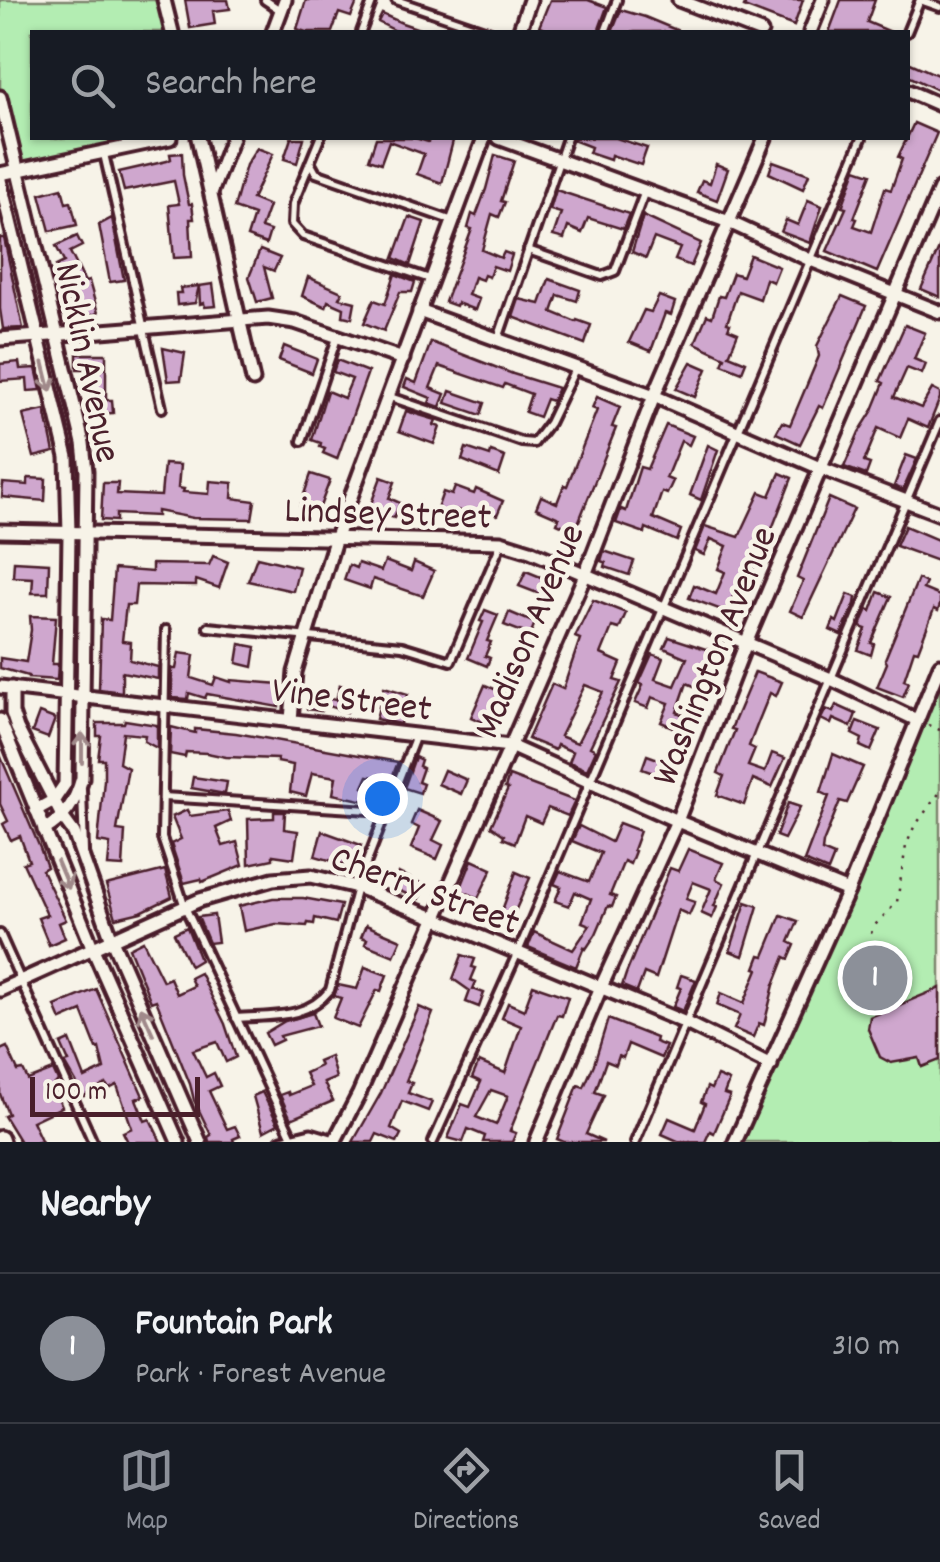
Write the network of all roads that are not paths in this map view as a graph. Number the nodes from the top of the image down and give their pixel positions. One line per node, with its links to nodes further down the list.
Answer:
1 (164, 0): 11 (street)
2 (265, 0): 9 (lane)
3 (374, 0): 13 (lane)
4 (396, 0): 14 (lane)
5 (530, 0): 15 (street)
6 (616, 0): 16 (lane)
7 (679, 0): 17 (street)
8 (823, 0): 18 (street)
9 (283, 5): 12 (street)
10 (940, 8): 19 (lane)
11 (172, 30)
12 (274, 30)
13 (363, 30)
14 (484, 30)
15 (520, 30)
16 (606, 30)
17 (756, 30)
18 (811, 30)
19 (907, 30)
20 (910, 93): 22 (street)
21 (0, 97): 35 (street, Nicklin Avenue)
22 (940, 104)
23 (161, 140): 32 (street)
24 (198, 140): 39 (street)
25 (231, 140): 39 (street)
26 (319, 140): 34 (lane)
27 (483, 140): 40 (street)
28 (504, 140): 33 (street)
29 (566, 140): 33 (lane)
30 (764, 140): 41 (street, Madison Avenue)
31 (861, 140): 43 (lane)
32 (104, 152): 35 (street); 49 (lane)
33 (559, 160): 38 (street); 42 (lane)
34 (310, 162): 40 (lane); 44 (lane)
35 (18, 172): 36 (street); 50 (street, Nicklin Avenue)
36 (0, 177): 51 (street, Nicklin Avenue)
37 (940, 189): 45 (street, Washington Avenue)
38 (645, 191): 41 (street); 42 (lane)
39 (211, 193): 48 (street)
40 (452, 222): 44 (street)
41 (729, 222): 43 (street); 58 (street, Madison Avenue)
42 (528, 250): 54 (lane)
43 (808, 258): 45 (street); 62 (lane)
44 (431, 280): 46 (street)
45 (895, 292): 47 (street); 64 (street, Washington Avenue)
46 (420, 311): 54 (street); 55 (street)
47 (940, 312)
48 (240, 320): 49 (street); 52 (street); 57 (street)
49 (146, 327): 50 (street); 60 (lane)
50 (54, 334): 51 (street); 69 (street, Nicklin Avenue)
51 (37, 335): 53 (street); 68 (street, Nicklin Avenue, one-way to 68)
52 (338, 336): 55 (street); 63 (lane)
53 (0, 339)
54 (498, 339): 56 (street)
55 (403, 358): 59 (street)
56 (576, 368): 58 (street); 59 (lane)
57 (253, 380)
58 (654, 396): 62 (street); 72 (street, Madison Avenue)
59 (389, 397): 70 (street)
60 (162, 408)
61 (940, 421): 65 (lane)
62 (736, 432): 64 (street); 73 (lane)
63 (302, 441)
64 (820, 468): 65 (street); 77 (street, Washington Avenue)
65 (907, 501): 66 (street); 79 (lane)
66 (940, 514)
67 (0, 531): 68 (street, Lindsey Street)
68 (69, 534): 69 (street, Lindsey Street); 81 (street, Nicklin Avenue)
69 (84, 534): 70 (street, Lindsey Street); 82 (street, Nicklin Avenue)
70 (336, 537): 71 (street, Lindsey Street); 76 (street)
71 (501, 542): 72 (street, Lindsey Street); 76 (lane)
72 (586, 575): 73 (street, Lindsey Street); 88 (street, Madison Avenue)
73 (662, 608): 77 (street, Lindsey Street); 90 (lane)
74 (208, 627): 76 (lane)
75 (166, 630): 83 (lane)
76 (304, 637): 85 (street)
77 (746, 643): 79 (street, Lindsey Street); 96 (street, Washington Avenue)
78 (940, 665): 86 (street)
79 (831, 679): 86 (street, Lindsey Street); 98 (lane)
80 (6, 687): 81 (street, Vine Street); 92 (street)
81 (65, 692): 82 (street, Vine Street); 92 (street, Nicklin Avenue)
82 (82, 694): 83 (street, Vine Street); 89 (street, Nicklin Avenue, one-way to 82)
83 (166, 704): 85 (street, Vine Street); 91 (lane)
84 (0, 720): 93 (street)
85 (291, 720): 87 (street, Vine Street)
86 (917, 720): 101 (street)
87 (416, 735): 88 (street, Vine Street); 94 (lane)
88 (510, 746): 90 (street, Vine Street); 103 (street, Madison Avenue)
89 (82, 778): 95 (street, Nicklin Avenue); 99 (lane)
90 (587, 782): 96 (street, Vine Street); 107 (lane)
91 (163, 797): 94 (lane); 102 (lane)
92 (54, 800): 93 (street); 95 (street)
93 (36, 810): 97 (street)
94 (385, 812): 100 (lane)
95 (63, 818): 97 (street); 99 (street)
96 (677, 822): 98 (street, Vine Street); 109 (street, Washington Avenue)
97 (44, 830): 106 (street, one-way to 106)
98 (757, 854): 101 (street, Vine Street); 112 (lane)
99 (84, 858): 105 (street)
100 (357, 888): 102 (street, Cherry Street); 103 (street, Cherry Street); 111 (lane)
101 (848, 891): 113 (street)
102 (184, 908): 105 (street, Cherry Street); 111 (lane)
103 (434, 918): 107 (street, Cherry Street); 118 (street, Madison Avenue)
104 (0, 934): 108 (lane)
105 (112, 940): 106 (street, Cherry Street); 117 (street, one-way to 105)
106 (93, 949): 108 (street, Cherry Street); 116 (street)
107 (518, 952): 109 (street, Cherry Street); 119 (lane)
108 (20, 981): 110 (street, Cherry Street); 115 (lane)
109 (602, 987): 112 (street, Cherry Street); 120 (street, Washington Avenue)
110 (0, 990)
111 (236, 1018): 114 (lane)
112 (686, 1023): 113 (street, Cherry Street); 121 (lane)
113 (771, 1065): 122 (street)
114 (287, 1140): 118 (street)
115 (92, 1142)
116 (178, 1142)
117 (200, 1142)
118 (334, 1142)
119 (433, 1142)
120 (536, 1142)
121 (635, 1142)
122 (736, 1142)

